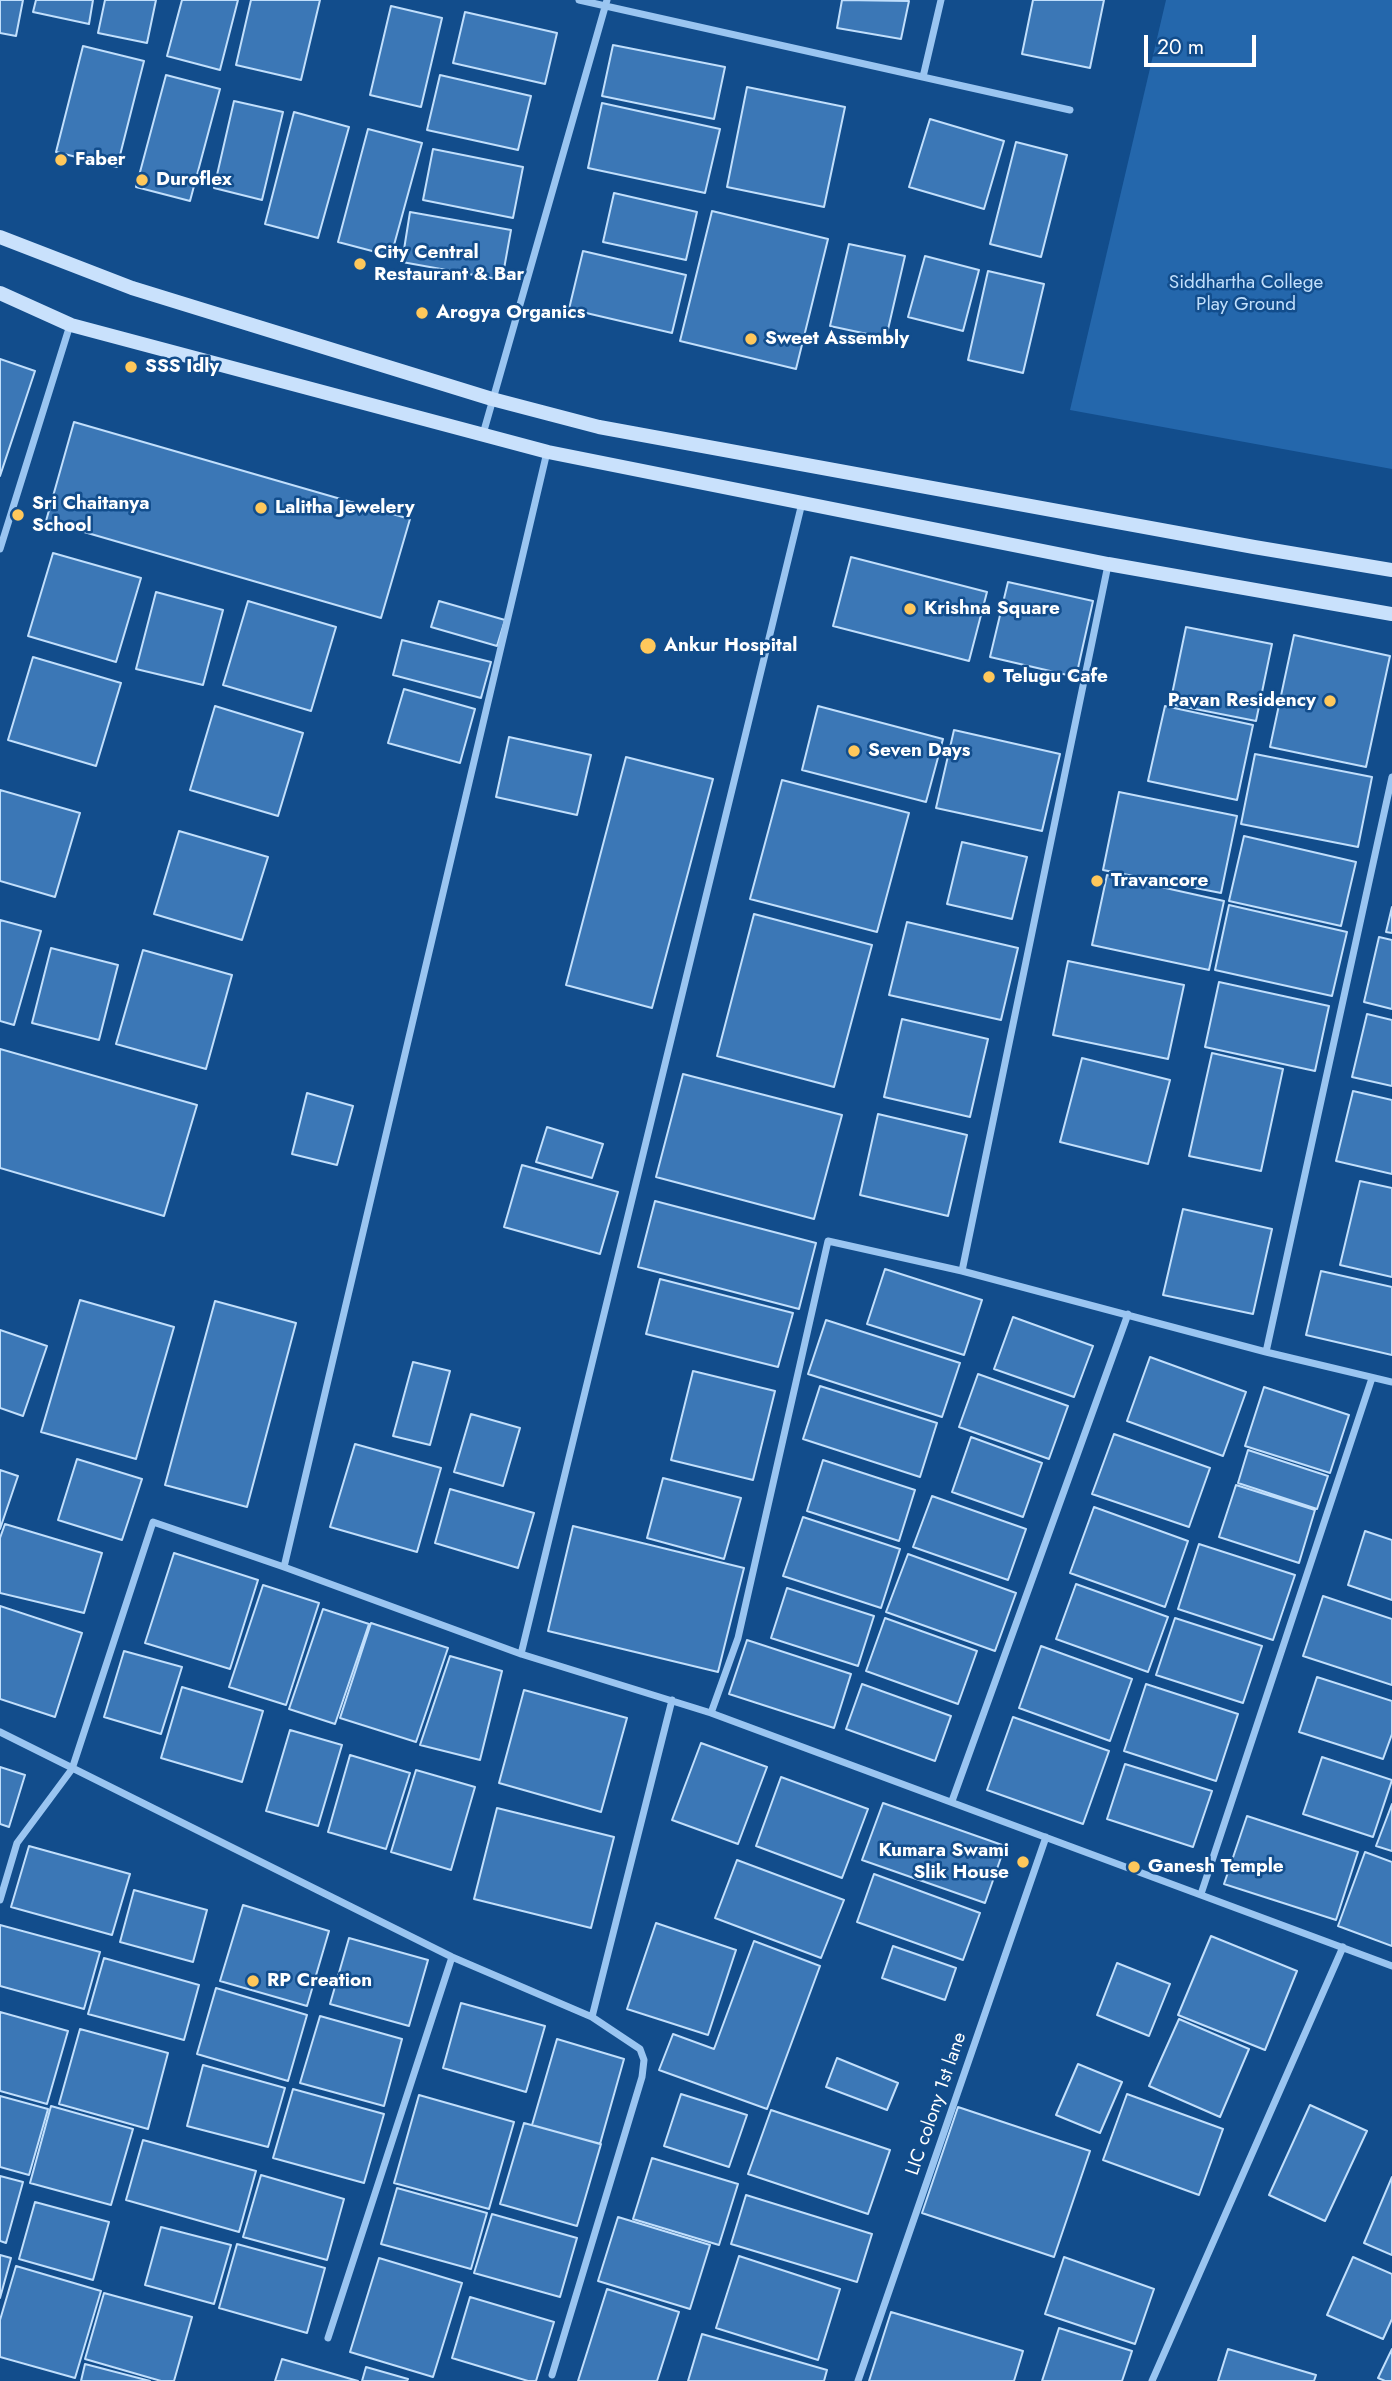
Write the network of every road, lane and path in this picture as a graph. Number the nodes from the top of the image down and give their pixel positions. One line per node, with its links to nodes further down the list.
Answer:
1 (579, 0): 3 (street)
2 (941, 0): 4 (street)
3 (607, 3): 4 (street); 9 (street)
4 (923, 77): 5 (street)
5 (1070, 110)
6 (0, 237): 9 (street)
7 (0, 293): 8 (street)
8 (71, 325): 10 (street); 13 (street)
9 (492, 399): 10 (street); 15 (street)
10 (483, 434): 11 (street)
11 (548, 452): 12 (street); 23 (street)
12 (802, 503): 14 (street); 24 (street)
13 (0, 549)
14 (1108, 564): 16 (street); 18 (street)
15 (1392, 570)
16 (1392, 614)
17 (1392, 777): 20 (street)
18 (962, 1271): 19 (street); 26 (street)
19 (1128, 1314): 20 (street); 29 (street)
20 (1266, 1352): 21 (street)
21 (1372, 1378): 22 (street); 31 (street)
22 (1392, 1382)
23 (284, 1567): 24 (street); 28 (street)
24 (521, 1654): 25 (street)
25 (672, 1700): 26 (street); 36 (street)
26 (711, 1713): 29 (street)
27 (0, 1732): 28 (street)
28 (72, 1769): 32 (street); 34 (street)
29 (952, 1801): 30 (street)
30 (1046, 1837): 31 (street); 39 (street, LIC colony 1st lane)
31 (1201, 1894): 33 (street)
32 (0, 1900)
33 (1343, 1947): 35 (street); 40 (street)
34 (452, 1957): 36 (street); 37 (street)
35 (1392, 1966)
36 (592, 2017): 38 (street)
37 (328, 2338)
38 (552, 2375)
39 (858, 2381)
40 (1152, 2381)

